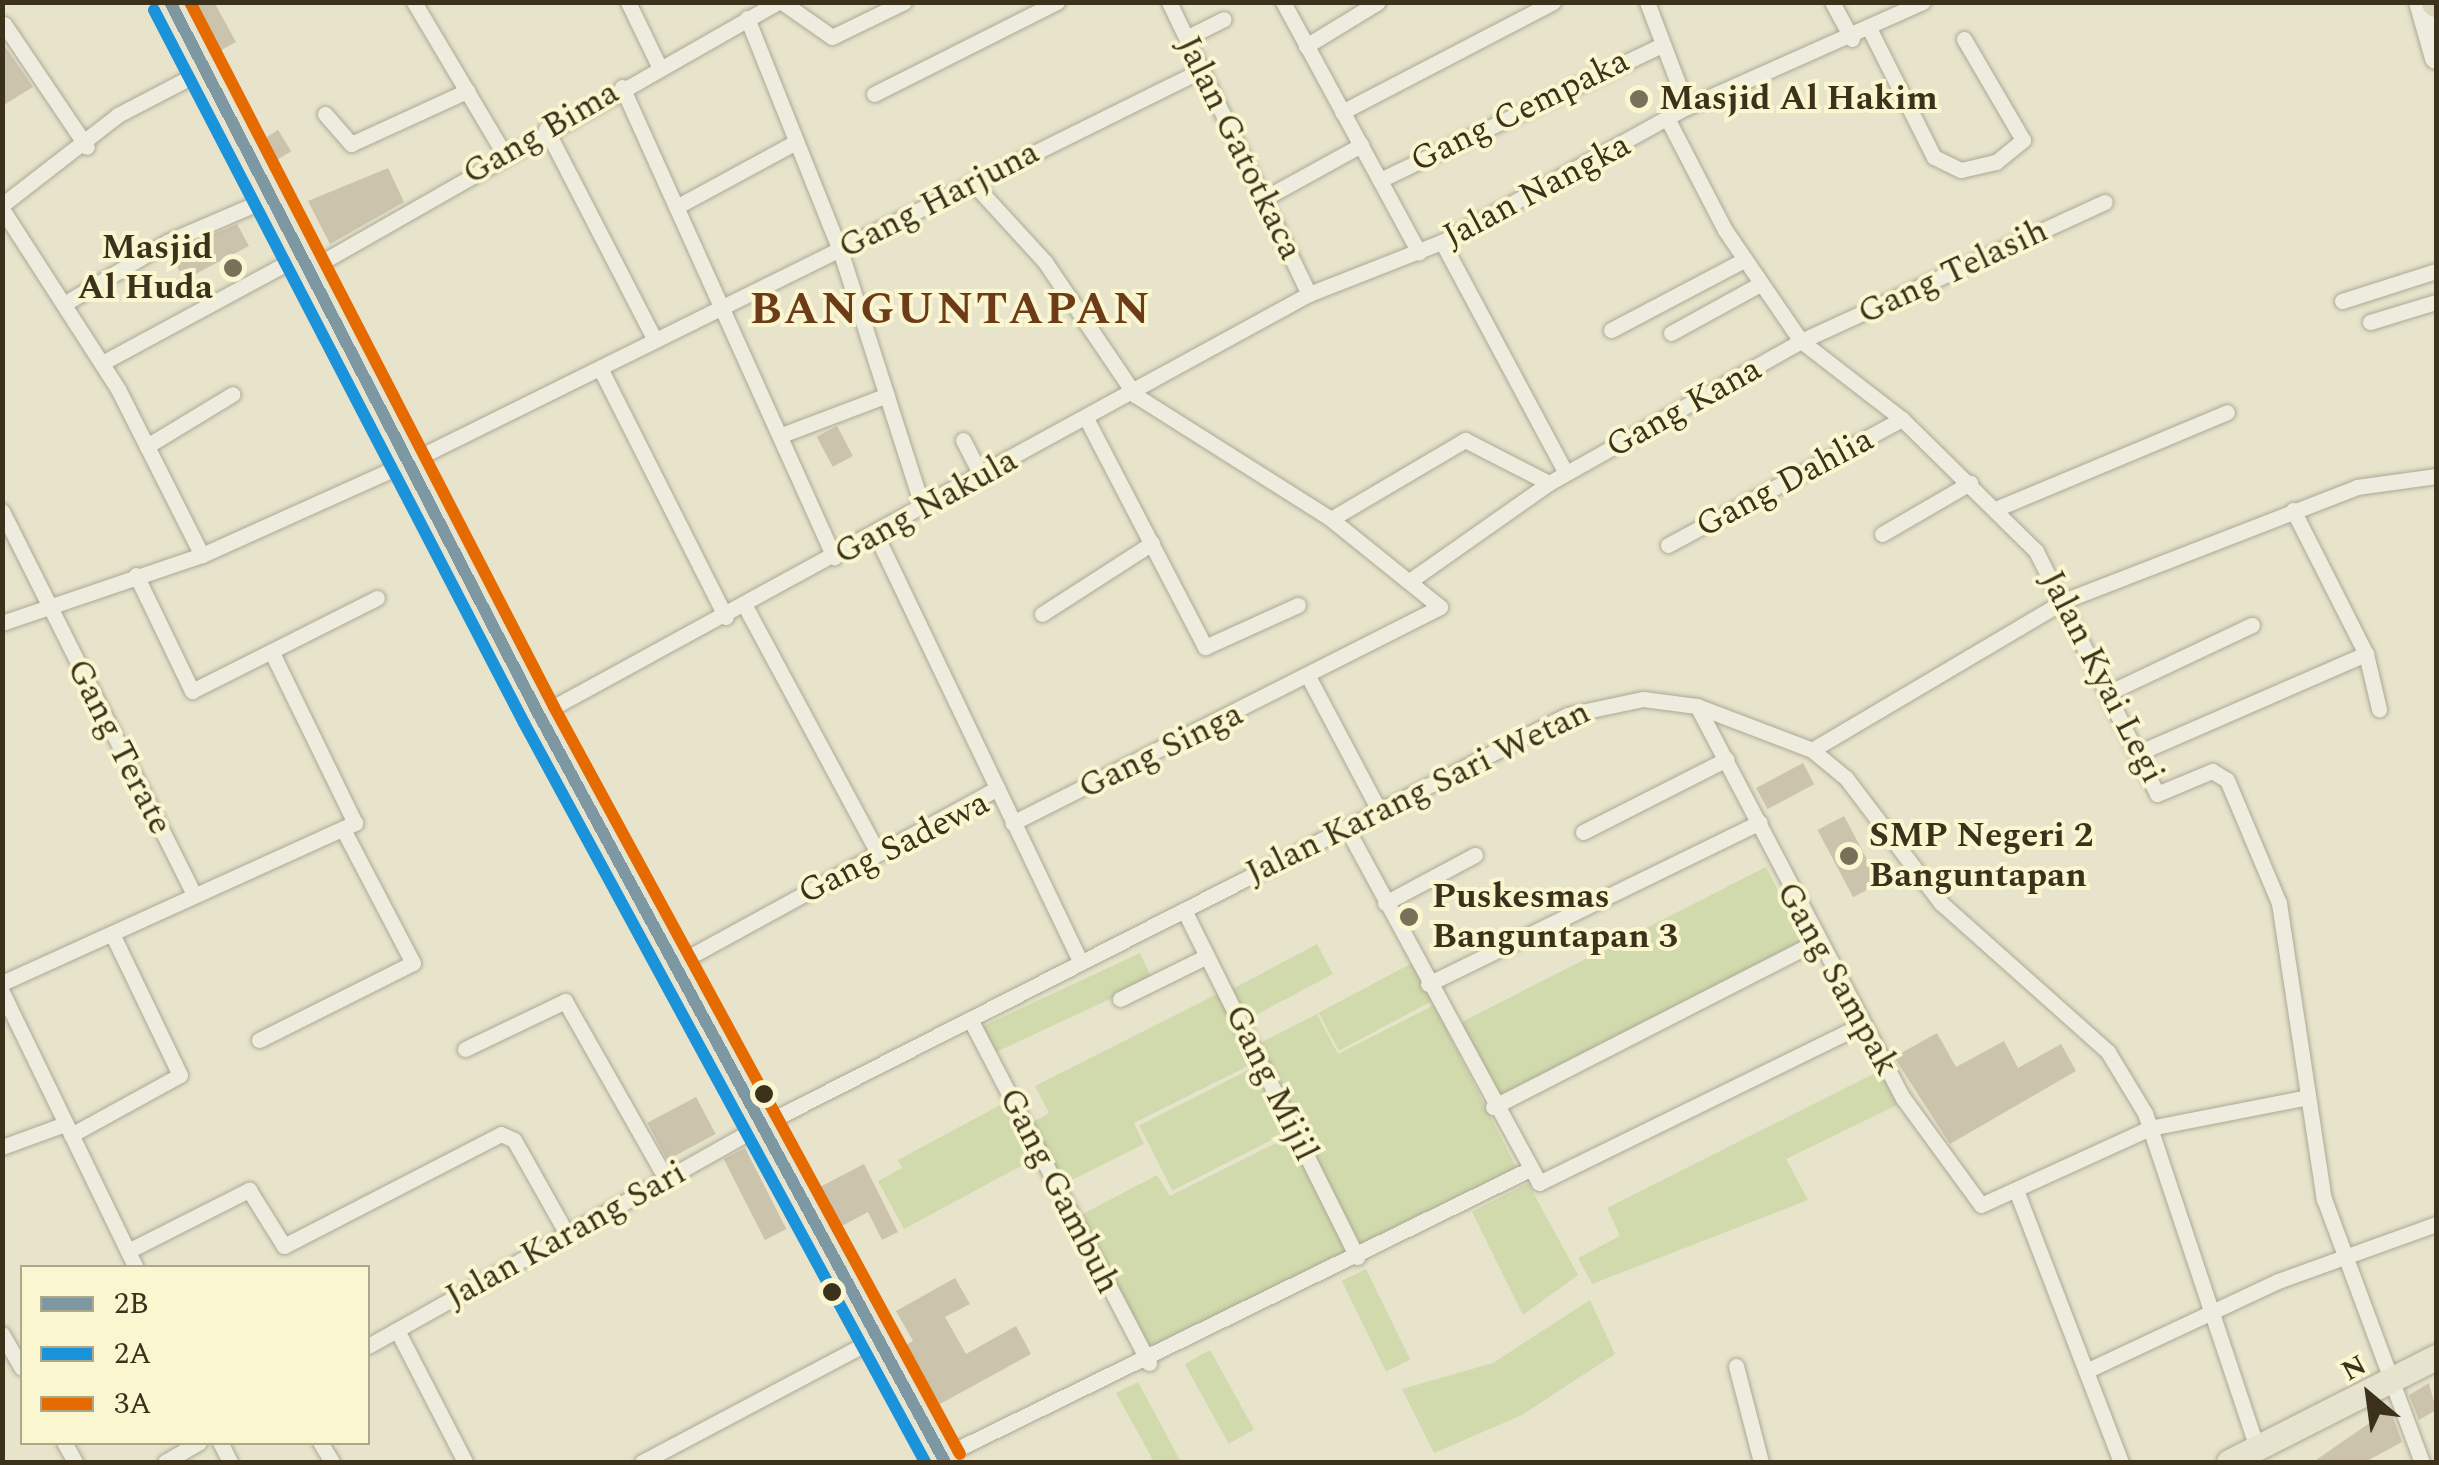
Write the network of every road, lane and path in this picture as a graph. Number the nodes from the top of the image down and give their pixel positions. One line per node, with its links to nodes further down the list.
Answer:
1 (170, 2): 27 (main road)
2 (414, 2): 29 (street)
3 (628, 2): 25 (street)
4 (780, 2): 5 (street); 15 (street, Gang Bima)
5 (904, 2)
6 (1057, 2): 30 (street)
7 (1168, 2): 19 (street, Jalan Gatotkaca)
8 (1283, 2): 23 (street)
9 (1378, 2): 23 (street)
10 (1553, 2): 32 (street)
11 (1647, 2): 22 (street)
12 (1832, 2): 20 (street)
13 (1923, 2): 18 (street, Jalan Nangka)
14 (2420, 2): 24 (street)
15 (747, 18): 25 (street, Gang Bima); 36 (street)
16 (1224, 19): 19 (street)
17 (4, 24): 38 (street)
18 (1871, 32): 20 (street, Jalan Nangka); 21 (street)
19 (1186, 38): 26 (street, Jalan Gatotkaca)
20 (1852, 39): 31 (street, Jalan Nangka)
21 (1964, 39)
22 (1662, 45): 31 (street); 40 (street, Gang Cempaka)
23 (1306, 46): 32 (street)
24 (2436, 58)
25 (659, 66): 28 (street, Gang Bima)
26 (1202, 70): 41 (street, Gang Harjuna); 43 (street, Jalan Gatotkaca)
27 (202, 71): 38 (street); 42 (main road)
28 (622, 86): 35 (street, Gang Bima); 45 (street)
29 (467, 91): 33 (street); 39 (street)
30 (874, 94)
31 (1688, 107): 34 (street, Jalan Nangka)
32 (1342, 112): 37 (street)
33 (325, 114)
34 (1668, 120): 47 (street, Jalan Nangka); 50 (street, Jalan Kyai Legi)
35 (546, 129): 39 (street, Gang Bima); 62 (street)
36 (796, 142): 45 (street); 48 (street)
37 (1360, 145): 40 (street); 43 (street)
38 (86, 147): 46 (street)
39 (504, 152): 51 (street, Gang Bima)
40 (1380, 180): 49 (street)
41 (972, 182): 48 (street, Gang Harjuna); 68 (street)
42 (270, 198): 51 (main road); 58 (street)
43 (1266, 198): 54 (street, Jalan Gatotkaca)
44 (2105, 202): 63 (street, Gang Telasih)
45 (678, 206): 57 (street)
46 (2, 207): 58 (street)
47 (1442, 242): 49 (street, Jalan Nangka); 76 (street)
48 (840, 250): 57 (street, Gang Harjuna); 67 (street)
49 (1420, 253): 54 (street, Jalan Nangka)
50 (1744, 260): 53 (street, Jalan Kyai Legi); 60 (street)
51 (304, 263): 64 (street, Gang Bima); 75 (main road)
52 (2436, 271): 55 (street)
53 (1760, 284): 61 (street); 63 (street, Jalan Kyai Legi)
54 (1309, 294): 68 (street, Gang Nakula)
55 (2342, 301)
56 (2436, 302): 59 (street)
57 (726, 303): 62 (street, Gang Harjuna); 72 (street)
58 (64, 304): 64 (street)
59 (2370, 322)
60 (1611, 330)
61 (1671, 333)
62 (655, 340): 65 (street, Gang Harjuna)
63 (1802, 342): 71 (street, Jalan Kyai Legi); 76 (street, Gang Kana)
64 (102, 363): 74 (street)
65 (600, 368): 75 (street, Gang Harjuna); 100 (street)
66 (233, 394): 74 (street)
67 (886, 395): 72 (street); 81 (street)
68 (1135, 395): 70 (street, Gang Nakula); 85 (street)
69 (2227, 412): 82 (street)
70 (1088, 420): 77 (street, Gang Nakula); 88 (street)
71 (1902, 420): 79 (street, Jalan Kyai Legi); 89 (street, Gang Dahlia)
72 (784, 434): 91 (street)
73 (963, 440): 77 (street)
74 (146, 446): 90 (street)
75 (407, 463): 90 (street, Gang Harjuna); 109 (main road)
76 (1566, 473): 80 (street, Gang Kana)
77 (982, 476): 81 (street, Gang Nakula)
78 (2436, 476): 84 (street)
79 (1970, 483): 82 (street, Jalan Kyai Legi); 86 (street)
80 (1549, 484): 85 (street); 93 (street, Gang Kana)
81 (924, 508): 87 (street, Gang Nakula)
82 (1998, 508): 95 (street, Jalan Kyai Legi)
83 (2, 510): 96 (street, Gang Terate)
84 (2293, 510): 95 (street); 104 (street)
85 (1331, 519): 93 (street)
86 (1882, 534)
87 (876, 535): 91 (street, Gang Nakula); 113 (street)
88 (1152, 543): 98 (street); 99 (street)
89 (1668, 545)
90 (202, 556): 92 (street, Gang Harjuna)
91 (834, 557): 97 (street, Gang Nakula)
92 (136, 576): 96 (street, Gang Harjuna); 103 (street)
93 (1411, 580): 105 (street, Gang Singa)
94 (377, 598): 103 (street)
95 (2066, 600): 106 (street, Jalan Kyai Legi); 110 (street)
96 (44, 603): 101 (street, Gang Harjuna); 122 (street, Gang Terate)
97 (745, 606): 100 (street, Gang Nakula); 120 (street)
98 (1298, 606)
99 (1042, 614)
100 (726, 617): 109 (street, Gang Nakula)
101 (2, 624)
102 (2252, 625): 106 (street)
103 (272, 653): 118 (street)
104 (2366, 654): 108 (street); 111 (street)
105 (1309, 678): 114 (street); 116 (street, Gang Singa)
106 (2110, 692): 111 (street, Jalan Kyai Legi)
107 (1697, 706): 110 (street, Jalan Karang Sari Wetan); 112 (street, Gang Sampak); 114 (street, Jalan Karang Sari Wetan)
108 (2379, 709)
109 (539, 715): 128 (main road)
110 (1812, 750): 141 (street, Jalan Karang Sari Wetan)
111 (2138, 752): 138 (street, Jalan Kyai Legi)
112 (1727, 758): 115 (street, Gang Sampak); 119 (street)
113 (996, 788): 116 (street, Gang Sadewa); 120 (street, Gang Sadewa)
114 (1379, 810): 117 (street, Jalan Karang Sari Wetan)
115 (1760, 822): 126 (street, Gang Sampak); 131 (street)
116 (1013, 823): 129 (street, Gang Sadewa)
117 (1346, 827): 123 (street); 124 (street, Jalan Karang Sari Wetan)
118 (343, 829): 122 (street); 136 (street)
119 (1583, 832)
120 (878, 853): 128 (street, Gang Sadewa)
121 (1474, 855): 123 (street)
122 (193, 892): 125 (street)
123 (1385, 902): 131 (street)
124 (1184, 910): 127 (street, Gang Mijil); 129 (street, Jalan Karang Sari Wetan)
125 (112, 934): 130 (street); 142 (street)
126 (1816, 942): 135 (street, Gang Sampak); 139 (street)
127 (1207, 956): 133 (street); 150 (street, Gang Mijil)
128 (678, 962): 140 (main road)
129 (1081, 962): 134 (street, Jalan Karang Sari Wetan)
130 (2, 983)
131 (1428, 984): 139 (street)
132 (2, 992): 142 (street)
133 (1120, 999)
134 (970, 1019): 140 (street, Jalan Karang Sari Wetan); 159 (street, Gang Gambuh)
135 (1862, 1025): 144 (street); 146 (street, Gang Sampak)
136 (258, 1040)
137 (465, 1050): 145 (street)
138 (2308, 1098): 141 (street); 151 (street)
139 (1493, 1108): 144 (street)
140 (764, 1124): 145 (street, Jalan Karang Sari); 156 (main road)
141 (2150, 1128): 146 (street); 153 (street, Jalan Karang Sari Wetan)
142 (68, 1130): 143 (street); 149 (street)
143 (2, 1146)
144 (1526, 1171): 150 (street)
145 (666, 1179): 148 (street, Jalan Karang Sari)
146 (2016, 1190): 162 (street)
147 (2436, 1224): 151 (street)
148 (567, 1234): 149 (street); 154 (street, Jalan Karang Sari)
149 (128, 1251): 152 (street)
150 (1357, 1257): 159 (street)
151 (2343, 1257): 153 (street); 163 (street)
152 (135, 1265)
153 (2210, 1312): 162 (street); 165 (street, Jalan Karang Sari Wetan)
154 (397, 1330): 157 (street, Jalan Karang Sari); 168 (street)
155 (2, 1334): 160 (street)
156 (878, 1337): 166 (main road); 169 (street)
157 (370, 1345)
158 (2436, 1357): 163 (main road)
159 (1149, 1362): 166 (street)
160 (20, 1363)
161 (1736, 1366): 170 (street)
162 (2086, 1371): 171 (street)
163 (2386, 1382): 165 (main road); 172 (street)
164 (194, 1445): 167 (street)
165 (2242, 1457)
166 (939, 1461)
167 (165, 1462)
168 (465, 1462)
169 (642, 1462)
170 (1761, 1462)
171 (2122, 1462)
172 (2422, 1462)

